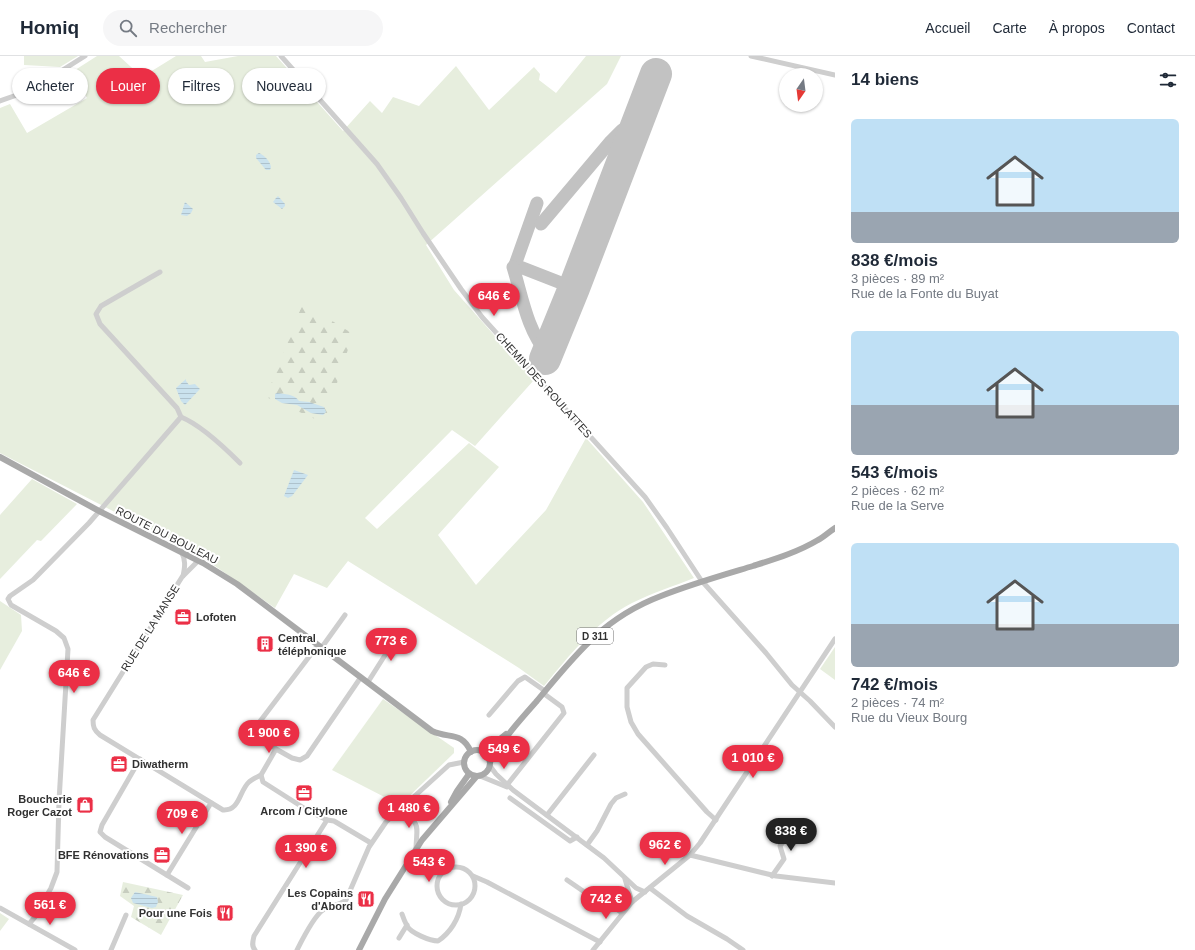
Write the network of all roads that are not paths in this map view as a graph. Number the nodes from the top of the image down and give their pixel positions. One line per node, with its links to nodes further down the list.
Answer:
1 (86, 56): 5 (street)
2 (281, 56): 15 (street, CHEMIN DES ROULATTES)
3 (751, 56): 4 (street)
4 (835, 75)
5 (0, 101)
6 (160, 272): 7 (street)
7 (181, 417): 9 (street); 10 (street)
8 (0, 457): 10 (main road, ROUTE DU BOULEAU)
9 (240, 463)
10 (99, 511): 12 (main road, ROUTE DU BOULEAU); 70 (street)
11 (835, 528): 15 (main road, D 311)
12 (182, 551): 13 (main road, ROUTE DU BOULEAU); 14 (street)
13 (199, 560): 14 (street); 19 (main road, ROUTE DU BOULEAU)
14 (182, 577): 32 (street, RUE DE LA MANSE)
15 (702, 582): 23 (main road, D 311); 24 (street, CHEMIN DES ROULATTES)
16 (345, 615): 19 (street)
17 (403, 636): 22 (street)
18 (835, 639): 24 (street)
19 (320, 646): 21 (main road, ROUTE DU BOULEAU); 28 (street)
20 (665, 666): 47 (street)
21 (361, 677): 22 (main road, ROUTE DU BOULEAU); 28 (street)
22 (368, 682): 29 (main road, ROUTE DU BOULEAU)
23 (544, 692): 25 (street); 26 (main road, D 311); 38 (street)
24 (800, 692): 27 (street, CHEMIN DES ROULATTES); 47 (street)
25 (489, 715)
26 (515, 727): 30 (main road, D 311); 34 (main road, D 311)
27 (835, 727)
28 (276, 749): 36 (street)
29 (471, 752): 30 (main road); 33 (main road)
30 (484, 752): 34 (main road)
31 (594, 755): 45 (street)
32 (140, 760): 42 (street, RUE DE LA MANSE); 54 (street)
33 (464, 762): 35 (main road); 43 (street)
34 (490, 764): 37 (main road); 38 (street)
35 (469, 774): 37 (main road); 44 (main road)
36 (261, 776): 42 (street, RUE DE LA MANSE); 46 (street)
37 (478, 776): 39 (street); 44 (main road)
38 (507, 785): 39 (street)
39 (513, 790): 45 (street)
40 (625, 794): 51 (street)
41 (510, 798): 49 (street)
42 (211, 803): 54 (street)
43 (400, 809): 50 (street); 52 (street)
44 (447, 809): 52 (main road)
45 (547, 815): 49 (street)
46 (327, 820): 50 (street); 76 (street)
47 (716, 820): 53 (street)
48 (798, 822): 56 (street)
49 (577, 837): 51 (street)
50 (371, 843): 77 (street)
51 (588, 845): 57 (street)
52 (416, 848): 78 (main road)
53 (690, 855): 56 (street); 62 (street)
54 (167, 876): 61 (street)
55 (472, 876): 65 (street); 65 (street); 73 (street)
56 (772, 876): 59 (street)
57 (624, 877): 60 (street); 64 (street)
58 (567, 880): 67 (street)
59 (835, 883)
60 (632, 885): 62 (street); 63 (street)
61 (188, 888)
62 (647, 890): 63 (street); 80 (street)
63 (636, 898): 64 (street)
64 (632, 902): 67 (street)
65 (461, 904): 71 (street)
66 (0, 908): 70 (street)
67 (622, 912): 73 (street)
68 (402, 914): 71 (street)
69 (126, 915): 75 (street)
70 (28, 924): 74 (street)
71 (407, 925): 72 (street)
72 (399, 938)
73 (600, 942): 79 (street)
74 (75, 950)
75 (111, 950)
76 (255, 950)
77 (297, 950)
78 (359, 950)
79 (593, 950)
80 (743, 950)

